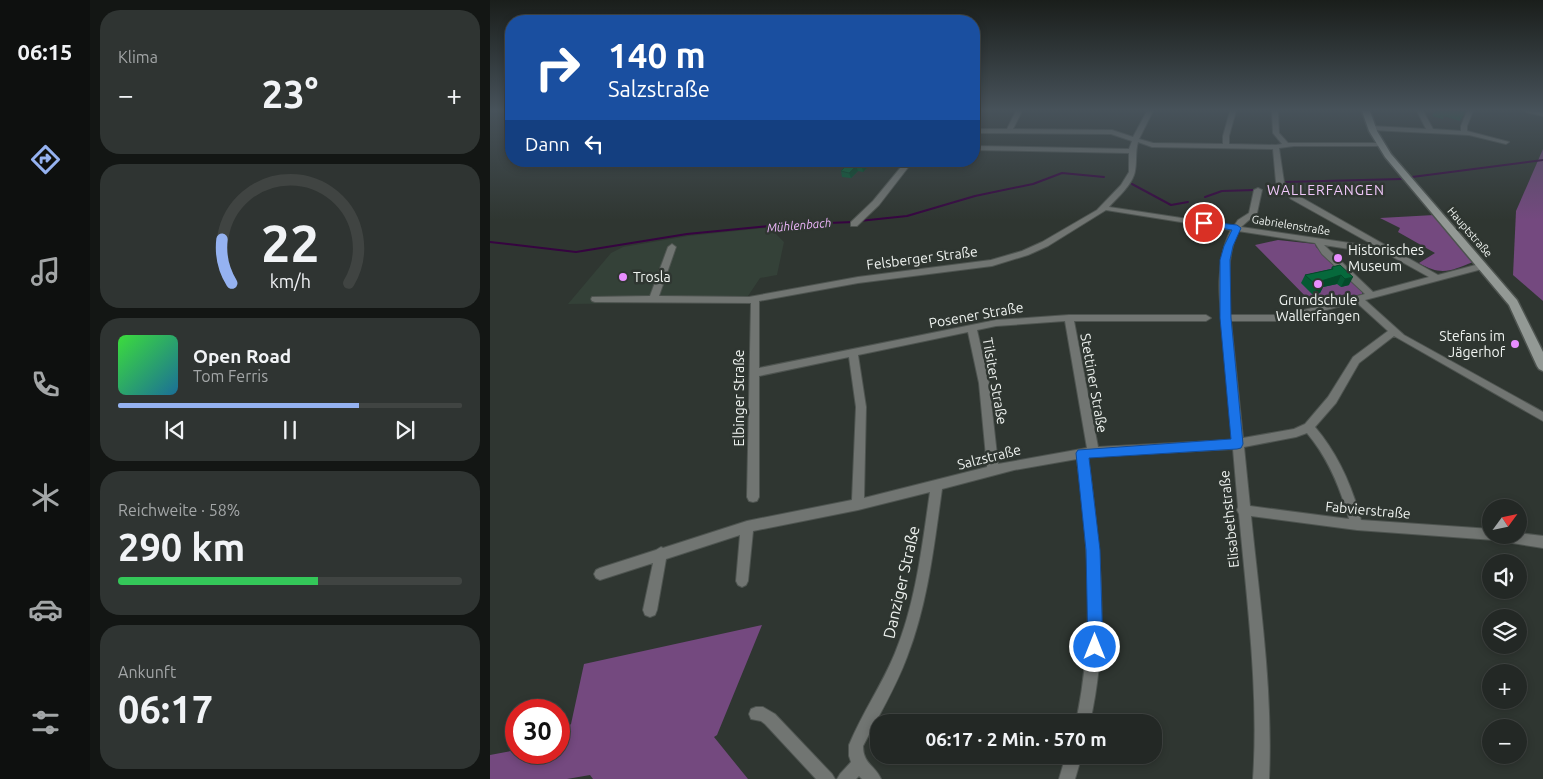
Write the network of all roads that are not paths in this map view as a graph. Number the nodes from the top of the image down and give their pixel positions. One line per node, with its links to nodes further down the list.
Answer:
1 (1276, 147): 12 (street)
2 (1383, 147): 13 (main road, Hauptstraße)
3 (980, 148): 4 (street)
4 (1132, 150): 7 (street, Felsberger Straße)
5 (905, 167): 8 (street)
6 (1258, 190): 9 (street, Elisabethstraße)
7 (1104, 208): 9 (street, Gabrielenstraße); 17 (street, Felsberger Straße)
8 (857, 222)
9 (1237, 228): 10 (street, Gabrielenstraße); 22 (street, Elisabethstraße)
10 (1317, 241): 12 (street, Gabrielenstraße); 15 (street)
11 (672, 247): 19 (street)
12 (1386, 249): 14 (street)
13 (1483, 266): 14 (street); 26 (main road, Hauptstraße)
14 (1437, 278): 15 (street)
15 (1371, 295): 18 (street)
16 (595, 299): 19 (street, Felsberger Straße)
17 (756, 299): 19 (street, Felsberger Straße); 27 (street, Elbinger Straße)
18 (1358, 299): 22 (street); 24 (street)
19 (653, 300)
20 (1070, 318): 21 (street, Posener Straße); 23 (street, Posener Straße); 31 (street, Stettiner Straße)
21 (1206, 318)
22 (1226, 318): 30 (street, Elisabethstraße)
23 (972, 328): 25 (street, Posener Straße); 32 (street, Tilsiter Straße)
24 (1394, 332): 28 (street); 29 (street)
25 (854, 354): 27 (street, Posener Straße); 35 (street)
26 (1543, 366)
27 (754, 373): 34 (street, Elbinger Straße)
28 (1543, 416)
29 (1309, 427): 30 (street, Salzstraße); 37 (street)
30 (1237, 444): 31 (street, Salzstraße); 36 (street, Elisabethstraße)
31 (1088, 452): 32 (street, Salzstraße); 47 (street, Stettiner Straße)
32 (993, 470): 33 (street, Salzstraße)
33 (937, 486): 35 (street, Salzstraße); 49 (street, Danziger Straße)
34 (753, 497)
35 (858, 505): 38 (street, Salzstraße)
36 (1243, 510): 37 (street, Fabvierstraße); 54 (street, Elisabethstraße)
37 (1357, 525): 39 (street, Fabvierstraße)
38 (750, 526): 42 (street, Salzstraße); 44 (street)
39 (1482, 533)
40 (1528, 540): 41 (street)
41 (1543, 542)
42 (661, 553): 43 (street, Salzstraße); 45 (street)
43 (600, 574)
44 (742, 581)
45 (650, 610)
46 (756, 714): 50 (street)
47 (1085, 714)
48 (1071, 764): 53 (street)
49 (859, 765): 51 (street); 52 (street)
50 (827, 779)
51 (844, 779)
52 (873, 779)
53 (1066, 779)
54 (1261, 779)

